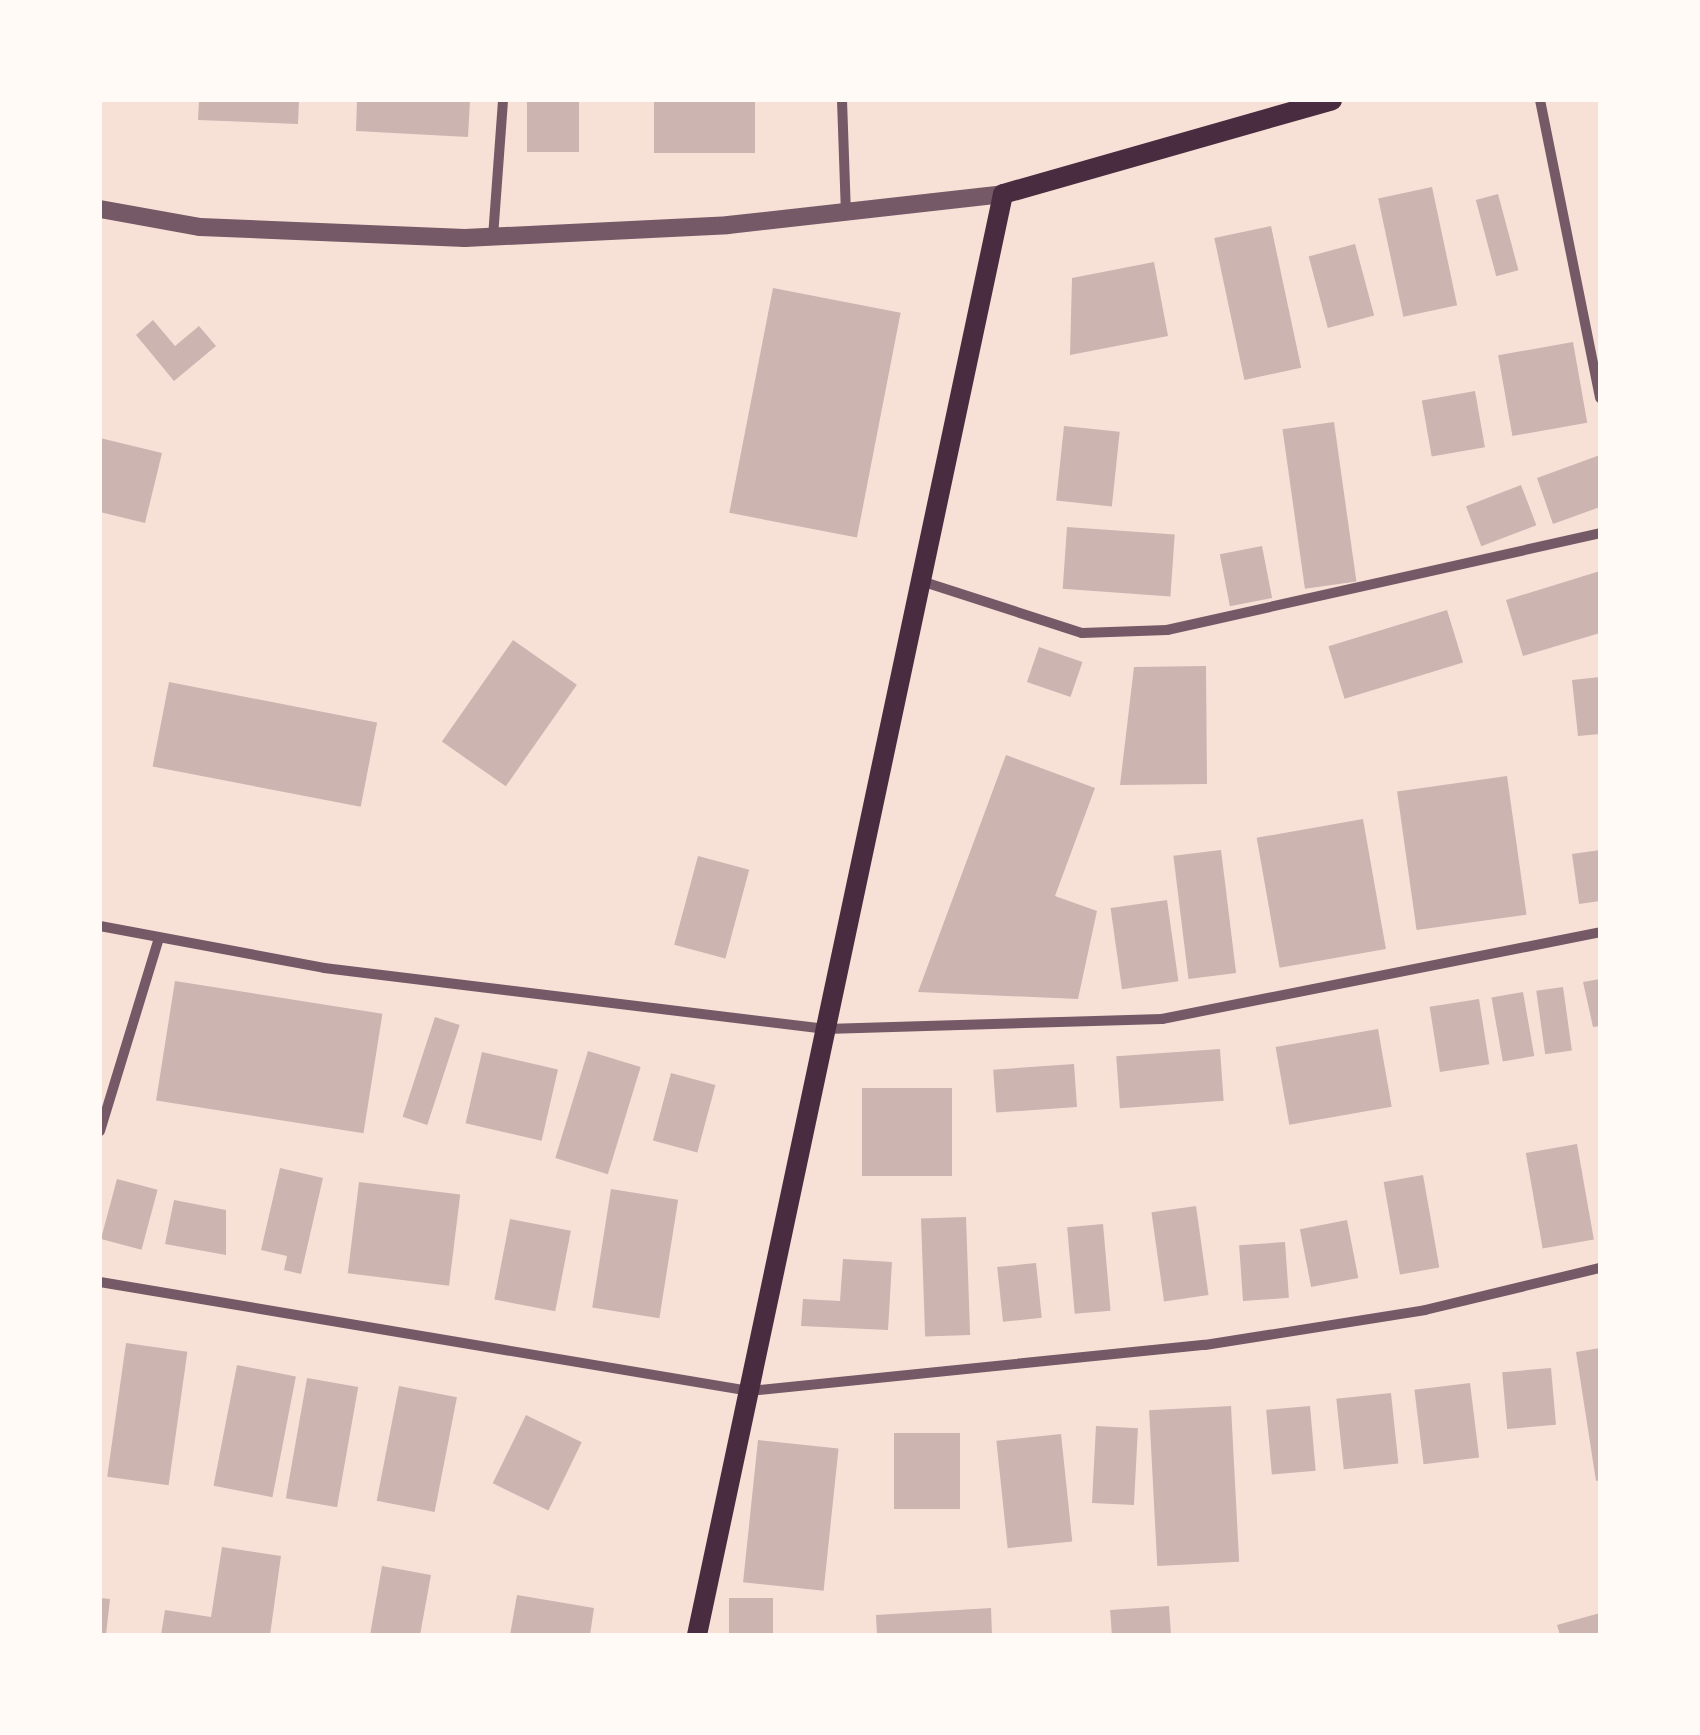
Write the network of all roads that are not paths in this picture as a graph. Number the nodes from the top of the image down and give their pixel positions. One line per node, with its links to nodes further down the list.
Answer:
1 (503, 100): 8 (street)
2 (842, 100): 7 (street)
3 (1332, 100): 5 (main road)
4 (1540, 100): 9 (street)
5 (1003, 194): 7 (street); 11 (main road)
6 (100, 209): 8 (street)
7 (846, 212): 8 (street)
8 (493, 236)
9 (1600, 398)
10 (1600, 533): 11 (street)
11 (921, 581): 15 (main road)
12 (100, 926): 14 (street)
13 (1600, 932): 15 (street)
14 (158, 938): 15 (street); 16 (street)
15 (826, 1029): 19 (main road)
16 (100, 1132)
17 (1600, 1268): 19 (street)
18 (100, 1282): 19 (street)
19 (749, 1391): 20 (main road)
20 (697, 1635)

